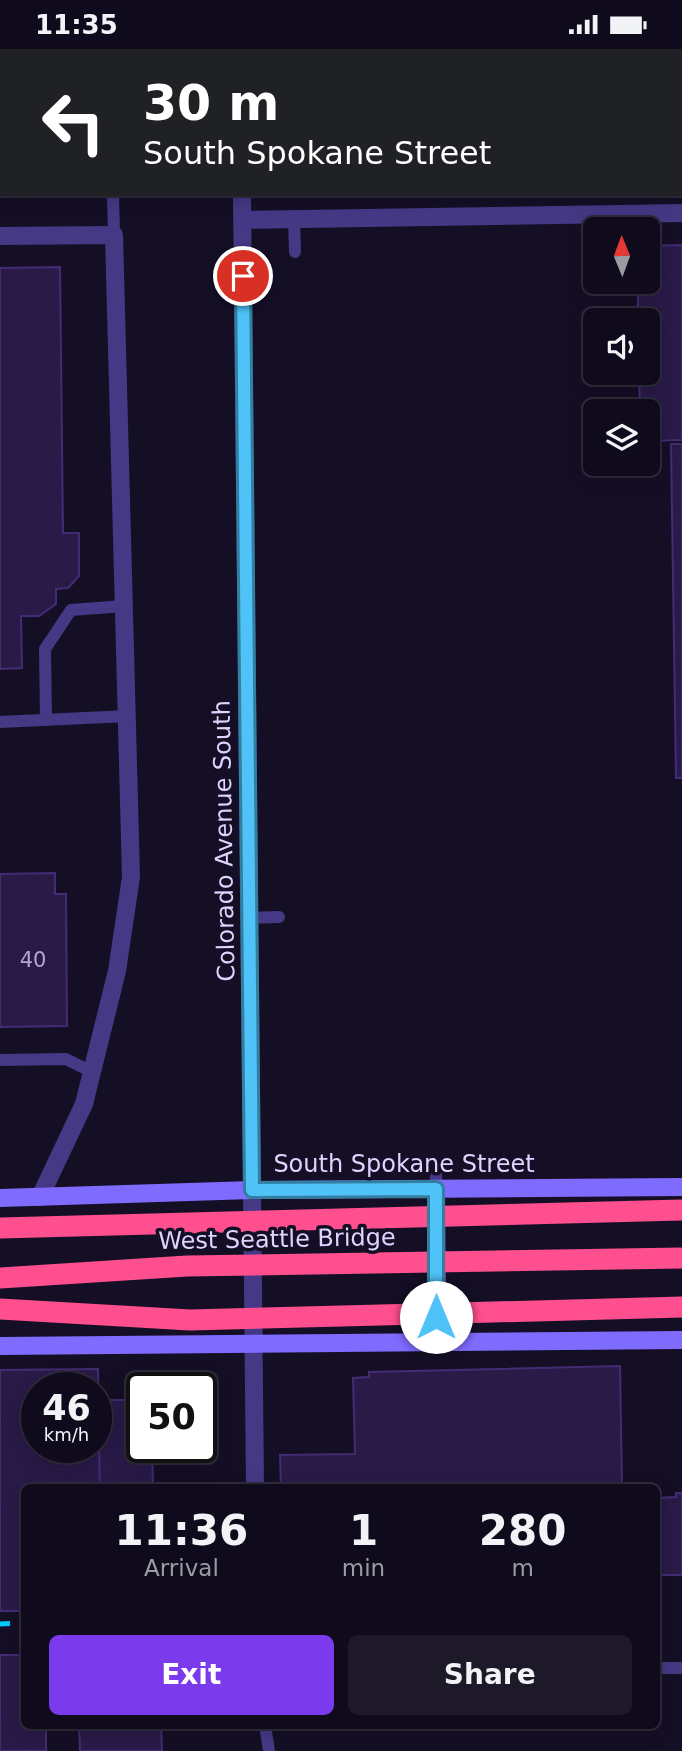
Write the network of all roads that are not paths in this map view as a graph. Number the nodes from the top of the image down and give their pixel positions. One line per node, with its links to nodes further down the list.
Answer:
1 (113, 196): 6 (lane)
2 (242, 196): 5 (street, Colorado Avenue South)
3 (682, 213): 4 (street)
4 (294, 219): 5 (street); 8 (lane)
5 (243, 220): 14 (street, Colorado Avenue South)
6 (114, 235): 7 (street); 9 (street)
7 (0, 236)
8 (295, 253)
9 (124, 606): 10 (street); 11 (lane)
10 (128, 716): 11 (lane); 16 (street)
11 (46, 720): 12 (lane)
12 (0, 722)
13 (279, 917): 14 (lane)
14 (250, 918): 20 (street, Colorado Avenue South)
15 (0, 1061): 16 (lane)
16 (92, 1072): 21 (street)
17 (436, 1163): 19 (lane)
18 (682, 1187): 19 (main road, South Spokane Street)
19 (436, 1189): 20 (main road, South Spokane Street); 30 (main road)
20 (252, 1190): 21 (main road, South Spokane Street); 31 (street, Colorado Avenue South)
21 (40, 1196): 22 (main road, South Spokane Street)
22 (0, 1198)
23 (682, 1210): 24 (highway, West Seattle Bridge, bridge)
24 (0, 1228)
25 (682, 1258): 26 (highway, West Seattle Bridge, bridge)
26 (0, 1278)
27 (682, 1307): 28 (highway, bridge)
28 (0, 1310)
29 (682, 1340): 30 (main road)
30 (437, 1343): 31 (main road)
31 (253, 1345): 32 (main road); 33 (street, Colorado Avenue South)
32 (0, 1346)
33 (256, 1484)
34 (660, 1668): 35 (lane)
35 (682, 1668)
36 (265, 1729): 37 (lane)
37 (268, 1751)

